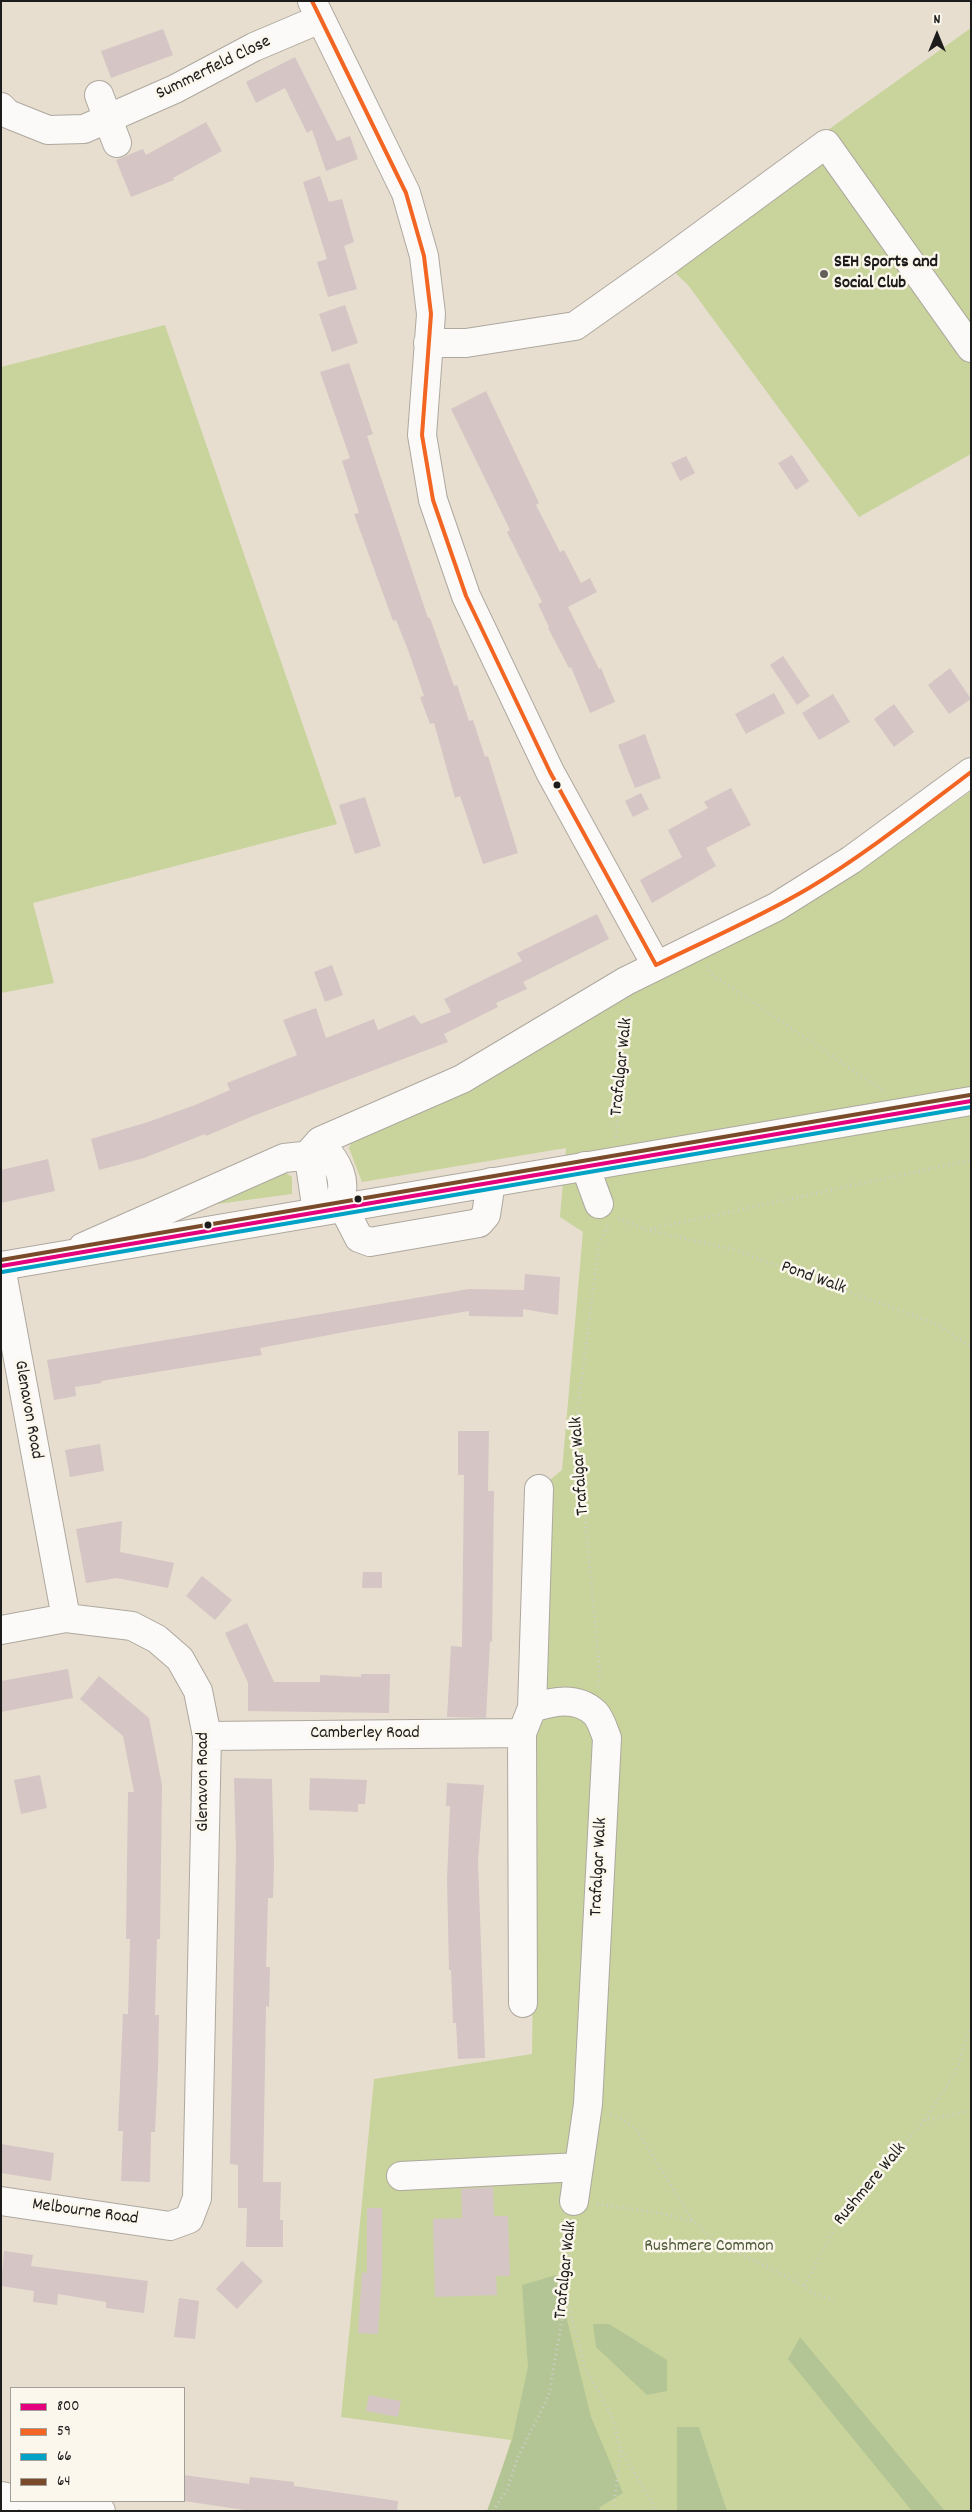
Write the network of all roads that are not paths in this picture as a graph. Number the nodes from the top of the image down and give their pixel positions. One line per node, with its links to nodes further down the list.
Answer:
1 (316, 10): 4 (street, Summerfield Close); 5 (street)
2 (98, 95): 4 (street)
3 (1, 107): 4 (street, Summerfield Close)
4 (112, 132)
5 (428, 343): 6 (street); 8 (street)
6 (971, 348)
7 (971, 772): 8 (street)
8 (656, 965): 10 (street)
9 (971, 1101): 11 (street)
10 (314, 1150): 13 (street); 15 (street)
11 (600, 1158): 12 (street); 14 (street)
12 (491, 1182): 13 (street); 13 (street)
13 (332, 1209): 15 (street)
14 (607, 1215)
15 (70, 1253): 16 (street)
16 (1, 1267): 18 (street, Glenavon Road)
17 (539, 1489): 20 (street)
18 (66, 1618): 19 (street); 22 (street, Glenavon Road)
19 (1, 1630)
20 (532, 1708): 21 (street); 24 (street, Trafalgar Walk)
21 (522, 1734): 22 (street, Camberley Road); 23 (street)
22 (207, 1736): 28 (street, Glenavon Road)
23 (523, 2003)
24 (579, 2167): 25 (street); 27 (street, Trafalgar Walk)
25 (401, 2176)
26 (1, 2201): 28 (street, Melbourne Road)
27 (574, 2201)
28 (170, 2226)
29 (38, 2502): 30 (street)
30 (102, 2511)

